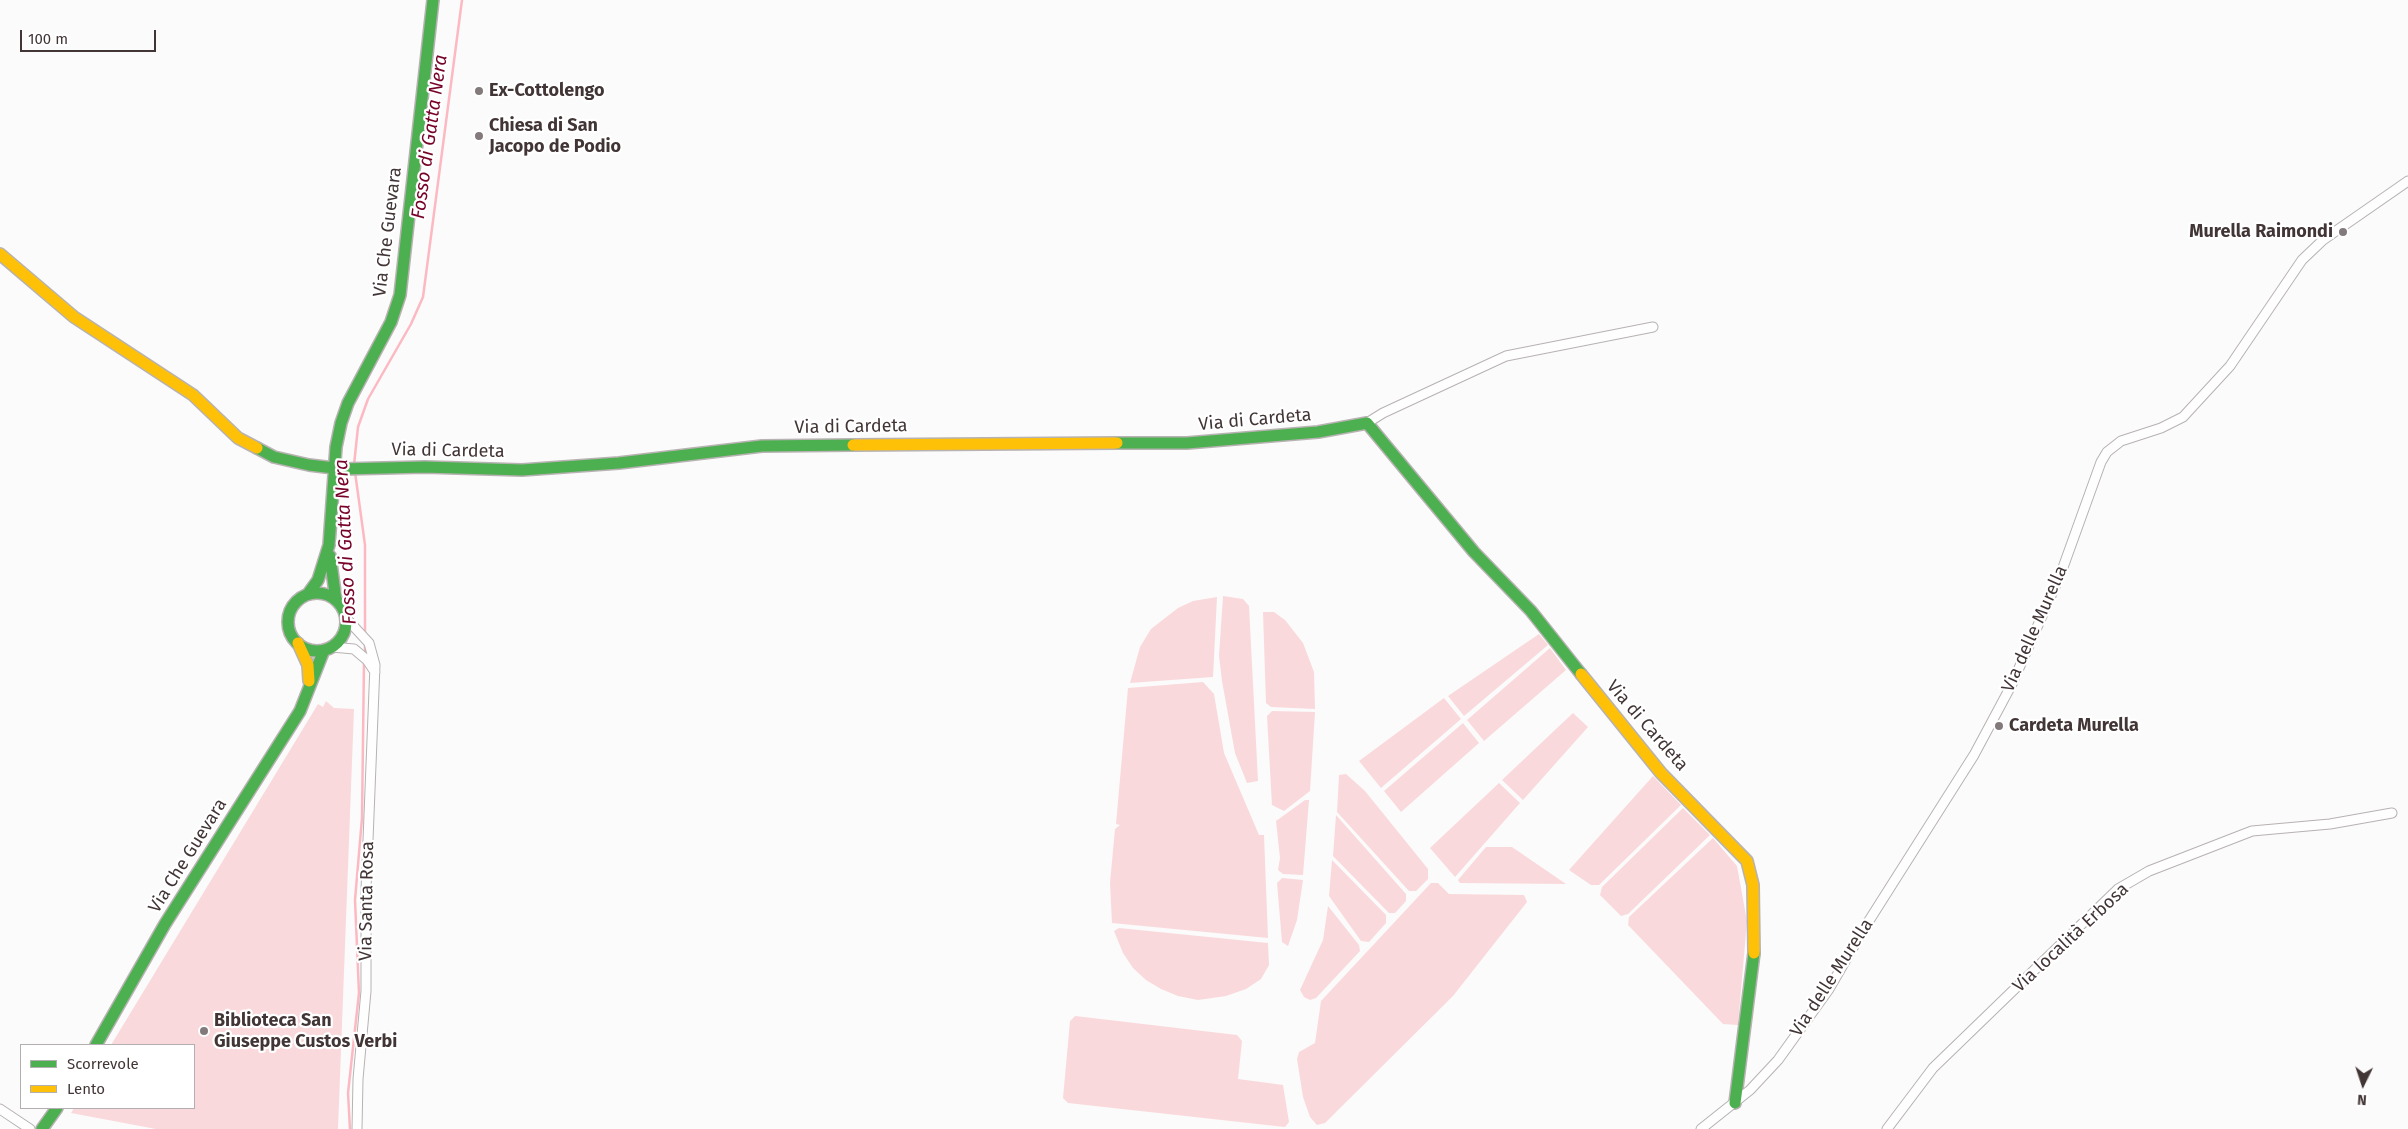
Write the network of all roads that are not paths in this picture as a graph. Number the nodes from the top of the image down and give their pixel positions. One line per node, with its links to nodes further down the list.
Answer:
1 (433, 0): 6 (street, Via Che Guevara)
2 (2408, 181): 17 (street, Via delle Murella)
3 (0, 254): 6 (street, Via di Cardeta)
4 (1653, 327): 5 (street, Via di Cardeta)
5 (1367, 423): 6 (street, Via di Cardeta); 17 (street, Via di Cardeta)
6 (336, 468): 7 (street, Via Che Guevara)
7 (329, 545): 8 (street, Via Che Guevara); 9 (street, Via Che Guevara)
8 (308, 594): 9 (street); 11 (street)
9 (336, 600): 10 (street)
10 (346, 618): 12 (street); 13 (street, Via Santa Rosa)
11 (298, 643): 12 (street); 14 (street)
12 (328, 649): 13 (street); 14 (street, Via Che Guevara)
13 (375, 672): 22 (street, Via Santa Rosa)
14 (310, 687): 16 (street, Via Che Guevara)
15 (2392, 813): 24 (street, Via località Erbosa)
16 (97, 1044)
17 (1735, 1103): 23 (street, Via delle Murella)
18 (0, 1109): 20 (street)
19 (56, 1109): 21 (street)
20 (30, 1129)
21 (42, 1129)
22 (358, 1129)
23 (1701, 1129)
24 (1887, 1129)

